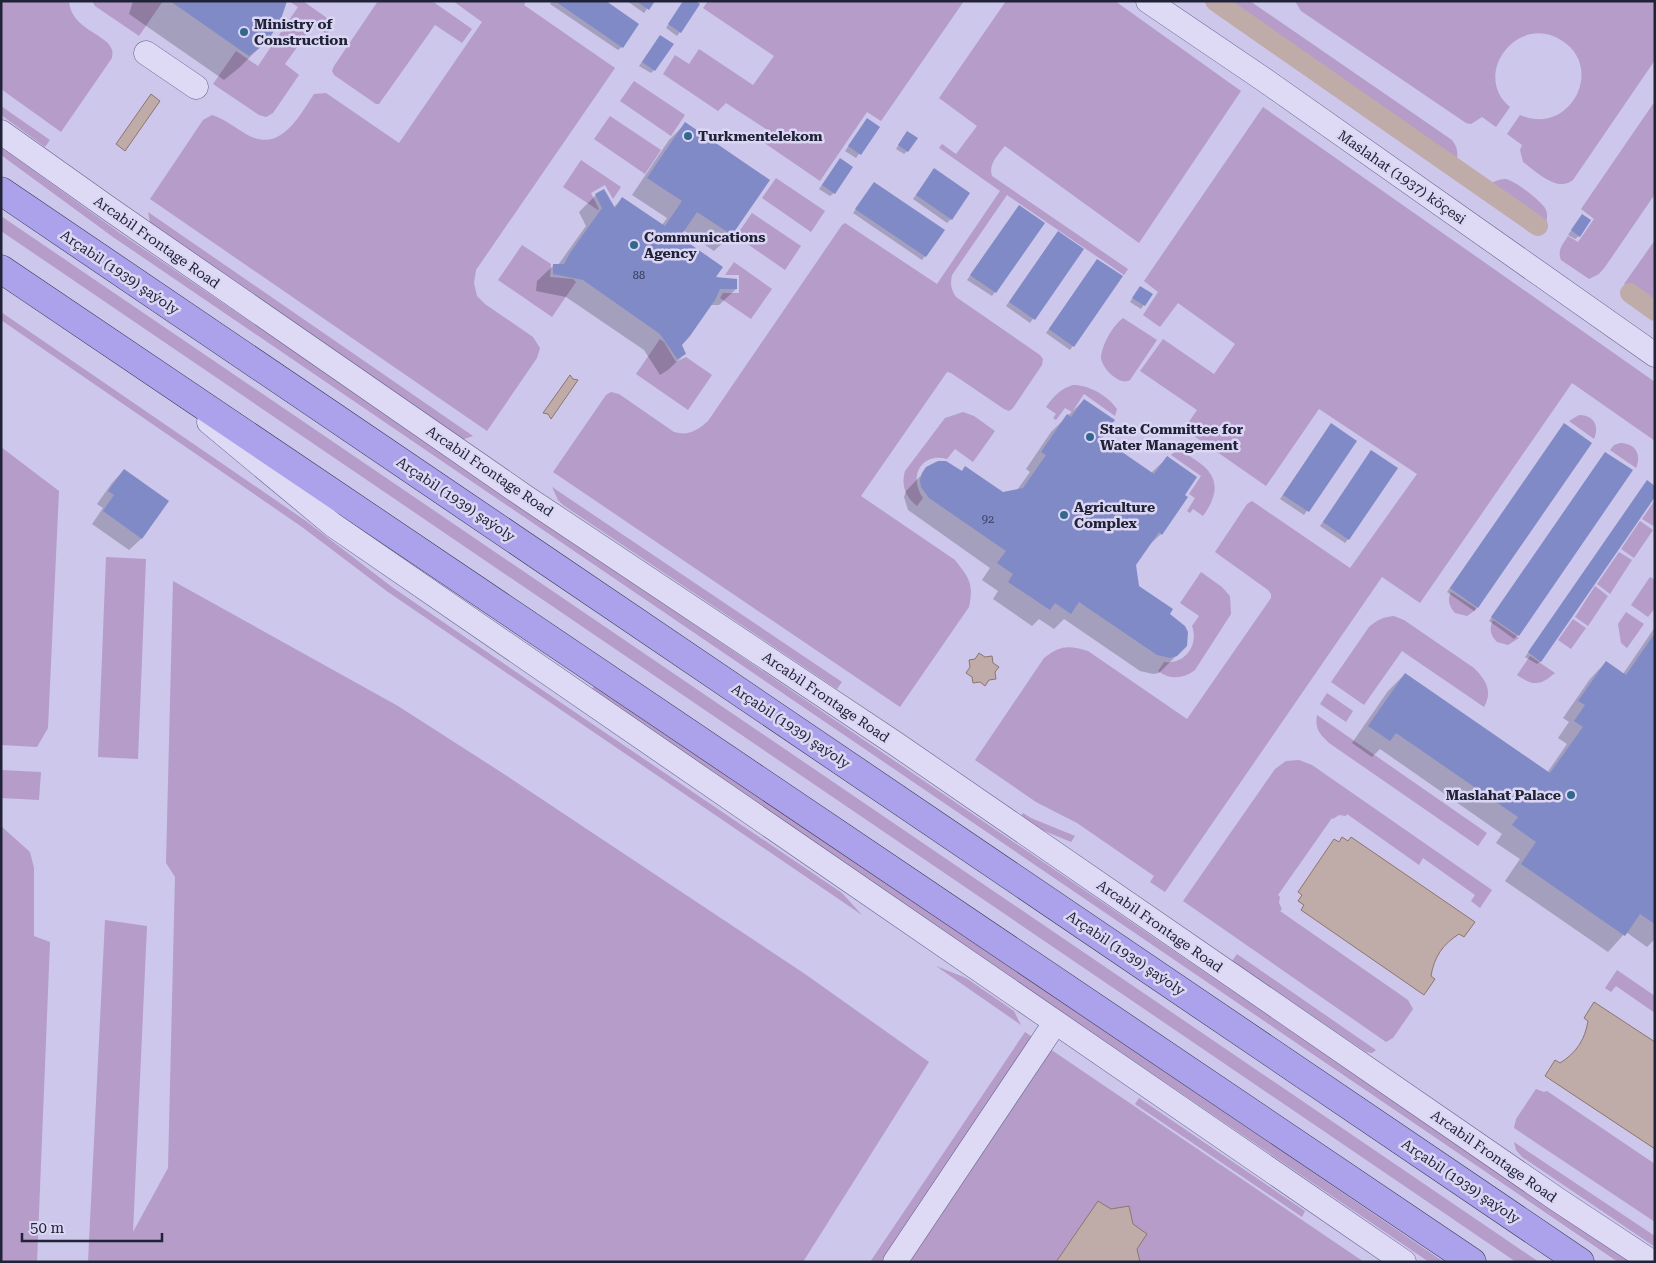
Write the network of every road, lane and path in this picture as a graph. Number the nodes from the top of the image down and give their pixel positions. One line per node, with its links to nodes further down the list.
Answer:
1 (1148, 1): 8 (street, Maslahat (1937) köçesi)
2 (146, 52): 3 (street)
3 (196, 87)
4 (1, 132): 14 (street, Arcabil Frontage Road)
5 (1, 191): 13 (main road, Arçabil (1939) şaýoly)
6 (1, 269): 7 (main road)
7 (121, 349): 9 (street); 12 (main road)
8 (1655, 355)
9 (1056, 1023): 10 (street); 11 (street)
10 (894, 1262)
11 (1404, 1262)
12 (1472, 1262)
13 (1580, 1262)
14 (1652, 1262)

